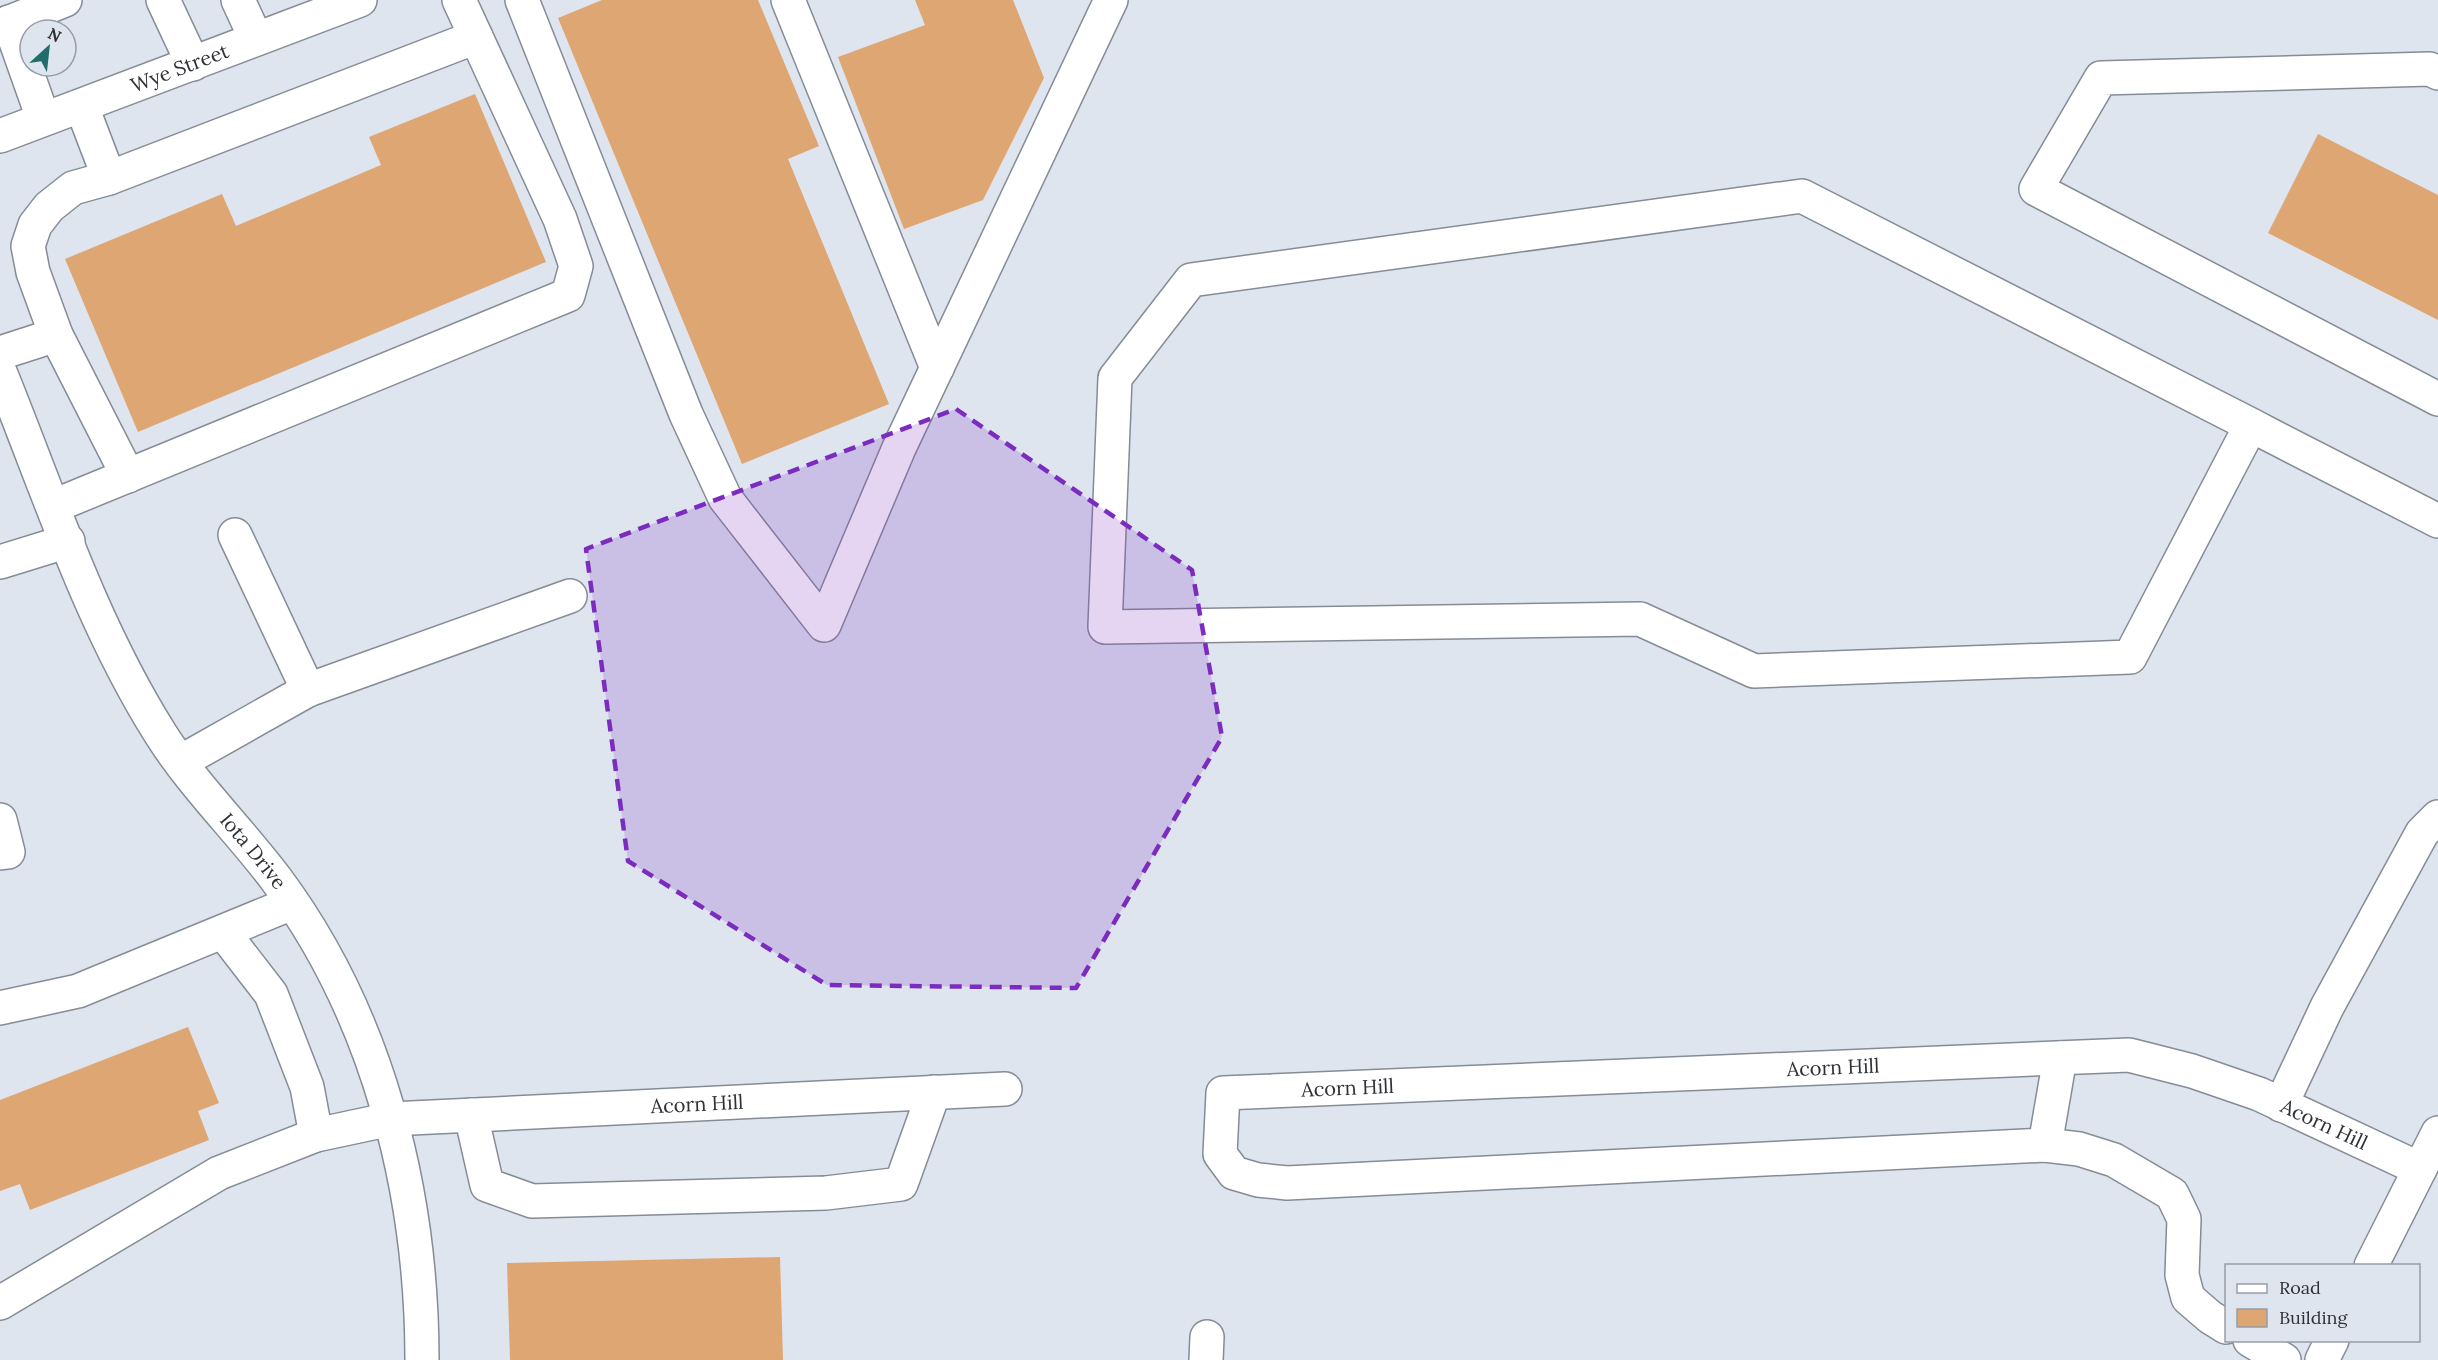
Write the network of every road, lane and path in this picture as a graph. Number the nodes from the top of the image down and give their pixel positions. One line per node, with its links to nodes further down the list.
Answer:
1 (65, 0): 9 (street)
2 (163, 0): 12 (street)
3 (238, 0): 11 (street)
4 (360, 0): 11 (street, Wye Street)
5 (459, 0): 10 (street)
6 (522, 0): 20 (street)
7 (788, 0): 20 (street)
8 (1111, 0): 20 (street)
9 (5, 24): 15 (street)
10 (476, 37): 17 (street); 24 (street)
11 (256, 39): 12 (street, Wye Street)
12 (193, 64): 14 (street, Wye Street)
13 (2438, 73): 22 (street)
14 (82, 107): 15 (street, Wye Street); 17 (street)
15 (43, 118): 16 (street, Wye Street)
16 (0, 136)
17 (109, 178): 18 (street)
18 (56, 335): 19 (street); 24 (street)
19 (0, 353)
20 (937, 368)
21 (0, 372): 25 (street, Iota Drive)
22 (2438, 399)
23 (2251, 425): 23 (street); 26 (street)
24 (128, 476): 25 (street)
25 (54, 506): 28 (street, Iota Drive)
26 (2438, 521)
27 (235, 535): 31 (street)
28 (68, 542): 29 (street); 32 (street, Iota Drive)
29 (9, 560)
30 (570, 596): 31 (street)
31 (308, 690): 32 (street)
32 (182, 761): 36 (street, Iota Drive)
33 (2438, 818): 42 (street)
34 (0, 820): 35 (street)
35 (0, 853)
36 (292, 903): 37 (street); 44 (street, Iota Drive)
37 (223, 932): 38 (street); 46 (street)
38 (0, 1008)
39 (2060, 1058): 42 (street, Acorn Hill); 47 (street); 47 (street, Acorn Hill)
40 (1005, 1089): 41 (street, Acorn Hill)
41 (934, 1092): 43 (street, Acorn Hill); 43 (street)
42 (2282, 1105): 48 (street, Acorn Hill)
43 (471, 1115): 44 (street, Acorn Hill)
44 (391, 1119): 46 (street, Acorn Hill); 54 (street, Iota Drive)
45 (2438, 1133): 48 (street)
46 (316, 1134): 50 (street, Acorn Hill)
47 (2045, 1145): 51 (street)
48 (2420, 1169): 49 (street)
49 (2372, 1264)
50 (0, 1303)
51 (2225, 1326)
52 (2252, 1342): 55 (street)
53 (2331, 1342): 56 (street)
54 (422, 1360)
55 (2284, 1360)
56 (2322, 1360)

